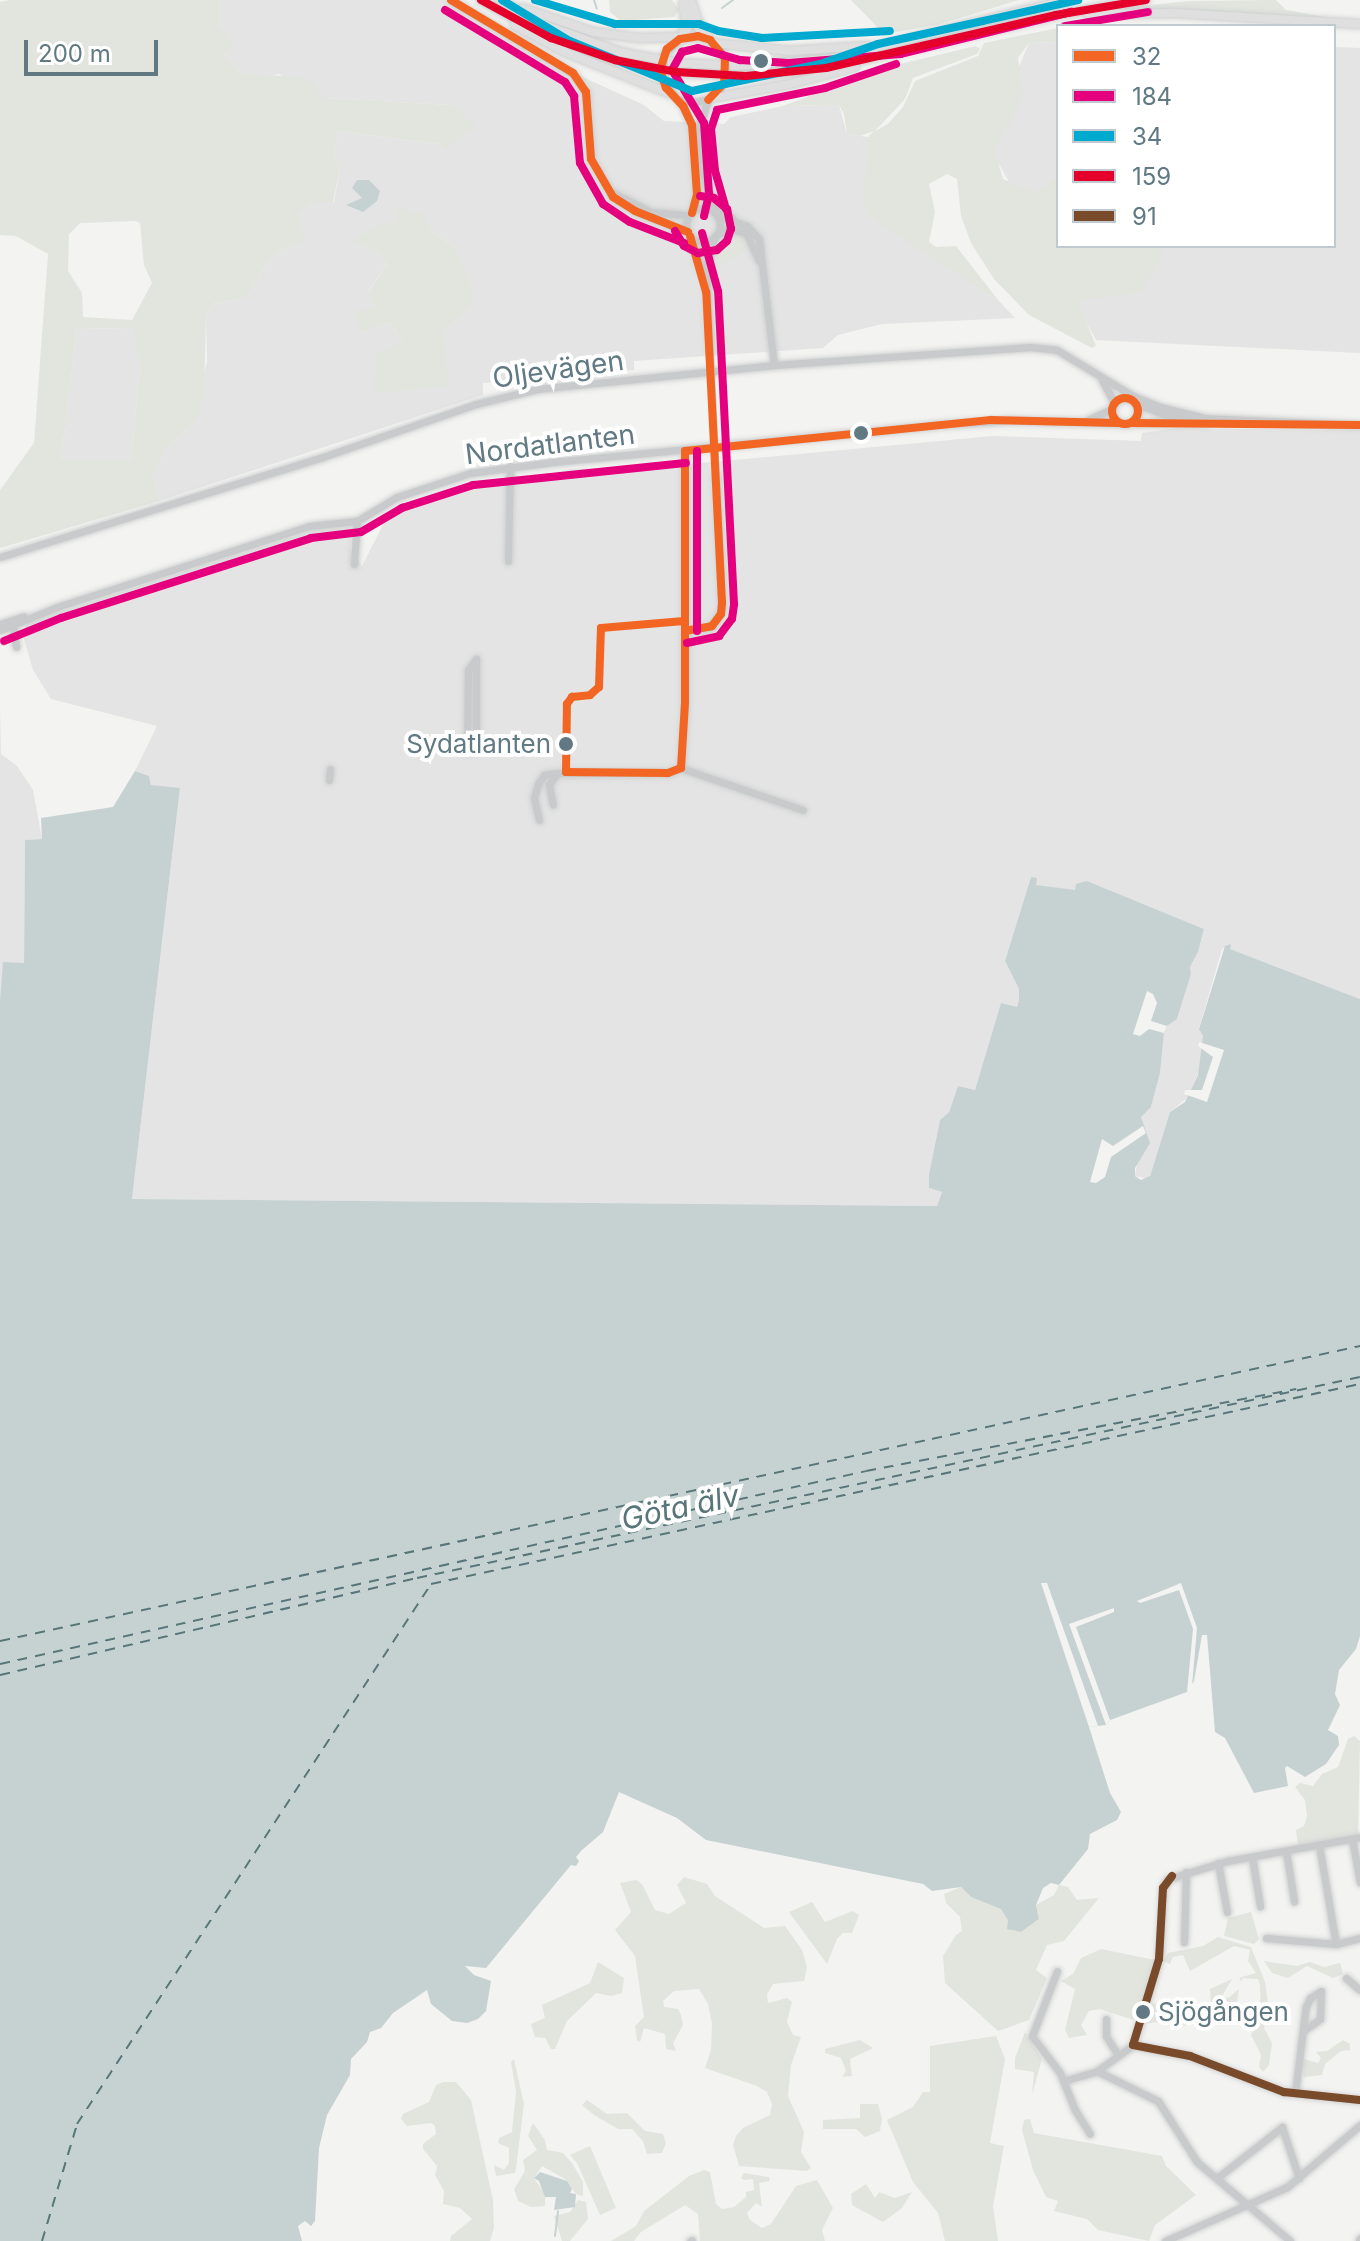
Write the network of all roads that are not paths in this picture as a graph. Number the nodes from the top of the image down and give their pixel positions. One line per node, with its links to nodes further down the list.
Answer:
1 (451, 0): 18 (street)
2 (480, 0): 15 (main road); 16 (main road)
3 (500, 0): 8 (main road)
4 (686, 0): 12 (highway); 13 (highway)
5 (1060, 0): 9 (main road)
6 (1068, 0): 9 (main road)
7 (1146, 0): 10 (main road)
8 (510, 6): 12 (main road); 15 (main road)
9 (1049, 6): 14 (main road)
10 (1056, 15): 11 (main road); 14 (main road)
11 (1360, 24)
12 (683, 37): 13 (street); 16 (street, bridge)
13 (711, 41): 15 (main road); 17 (street, bridge)
14 (916, 42): 15 (main road); 15 (main road)
15 (878, 49): 17 (main road)
16 (674, 96): 17 (street); 20 (street)
17 (710, 99): 19 (street)
18 (610, 191): 20 (street); 23 (street)
19 (710, 199): 21 (street); 22 (street)
20 (691, 214): 21 (street); 23 (street)
21 (715, 214): 22 (street); 24 (street)
22 (742, 224): 25 (street)
23 (689, 234): 24 (street); 26 (street)
24 (715, 236): 25 (street); 26 (street)
25 (764, 279): 27 (street)
26 (706, 292): 47 (street, bridge)
27 (774, 365): 28 (street, Oljevägen); 42 (street, Oljevägen)
28 (1091, 370): 29 (street, Oljevägen); 33 (street, Oljevägen)
29 (1102, 380): 30 (street, Oljevägen); 32 (street, Oljevägen)
30 (1127, 398): 31 (street, Oljevägen); 32 (street)
31 (1137, 404): 33 (street, Oljevägen); 37 (street)
32 (1114, 406): 34 (street, Nordatlanten); 36 (street, Oljevägen)
33 (1205, 418): 35 (street, Oljevägen)
34 (1082, 421): 36 (street, Nordatlanten); 39 (street, Nordatlanten)
35 (1258, 422): 37 (street, Oljevägen); 38 (street, Oljevägen)
36 (1118, 423): 37 (street, Oljevägen)
37 (1132, 423)
38 (1360, 425)
39 (685, 451): 40 (street, Nordatlanten); 47 (street)
40 (510, 466): 41 (street, Nordatlanten); 43 (street)
41 (357, 521): 44 (street); 45 (street, Nordatlanten)
42 (0, 557)
43 (508, 561)
44 (354, 564)
45 (13, 625): 46 (street, Nordatlanten); 48 (street)
46 (0, 627)
47 (685, 631): 51 (street)
48 (14, 647)
49 (471, 663): 50 (street)
50 (472, 750)
51 (681, 768): 53 (street); 56 (street)
52 (330, 769): 54 (street)
53 (557, 773): 55 (street); 57 (street)
54 (329, 780)
55 (553, 805)
56 (803, 810)
57 (539, 820)
58 (1356, 1838): 59 (street); 63 (street)
59 (1319, 1845): 60 (street); 72 (street)
60 (1286, 1851): 61 (street); 66 (street)
61 (1252, 1857): 62 (street); 67 (street)
62 (1218, 1863): 64 (street); 68 (street)
63 (1358, 1864): 65 (street)
64 (1186, 1872): 71 (street); 78 (street)
65 (1360, 1882)
66 (1294, 1901)
67 (1260, 1906)
68 (1227, 1912)
69 (1266, 1938): 72 (street)
70 (1360, 1938): 72 (street)
71 (1184, 1942)
72 (1336, 1944)
73 (1057, 1971): 81 (street)
74 (1346, 1978): 75 (street)
75 (1360, 1990)
76 (1106, 2019): 79 (street)
77 (1303, 2031): 77 (street); 82 (street)
78 (1133, 2045): 79 (street); 82 (street)
79 (1118, 2055): 80 (street)
80 (1097, 2071): 81 (street); 86 (street)
81 (1063, 2081): 85 (street)
82 (1295, 2093): 83 (street)
83 (1360, 2100)
84 (1360, 2125): 87 (street)
85 (1090, 2134)
86 (1217, 2178): 87 (street); 88 (street)
87 (1299, 2178): 88 (street)
88 (1248, 2205): 89 (street); 90 (street)
89 (1165, 2241)
90 (1290, 2241)

